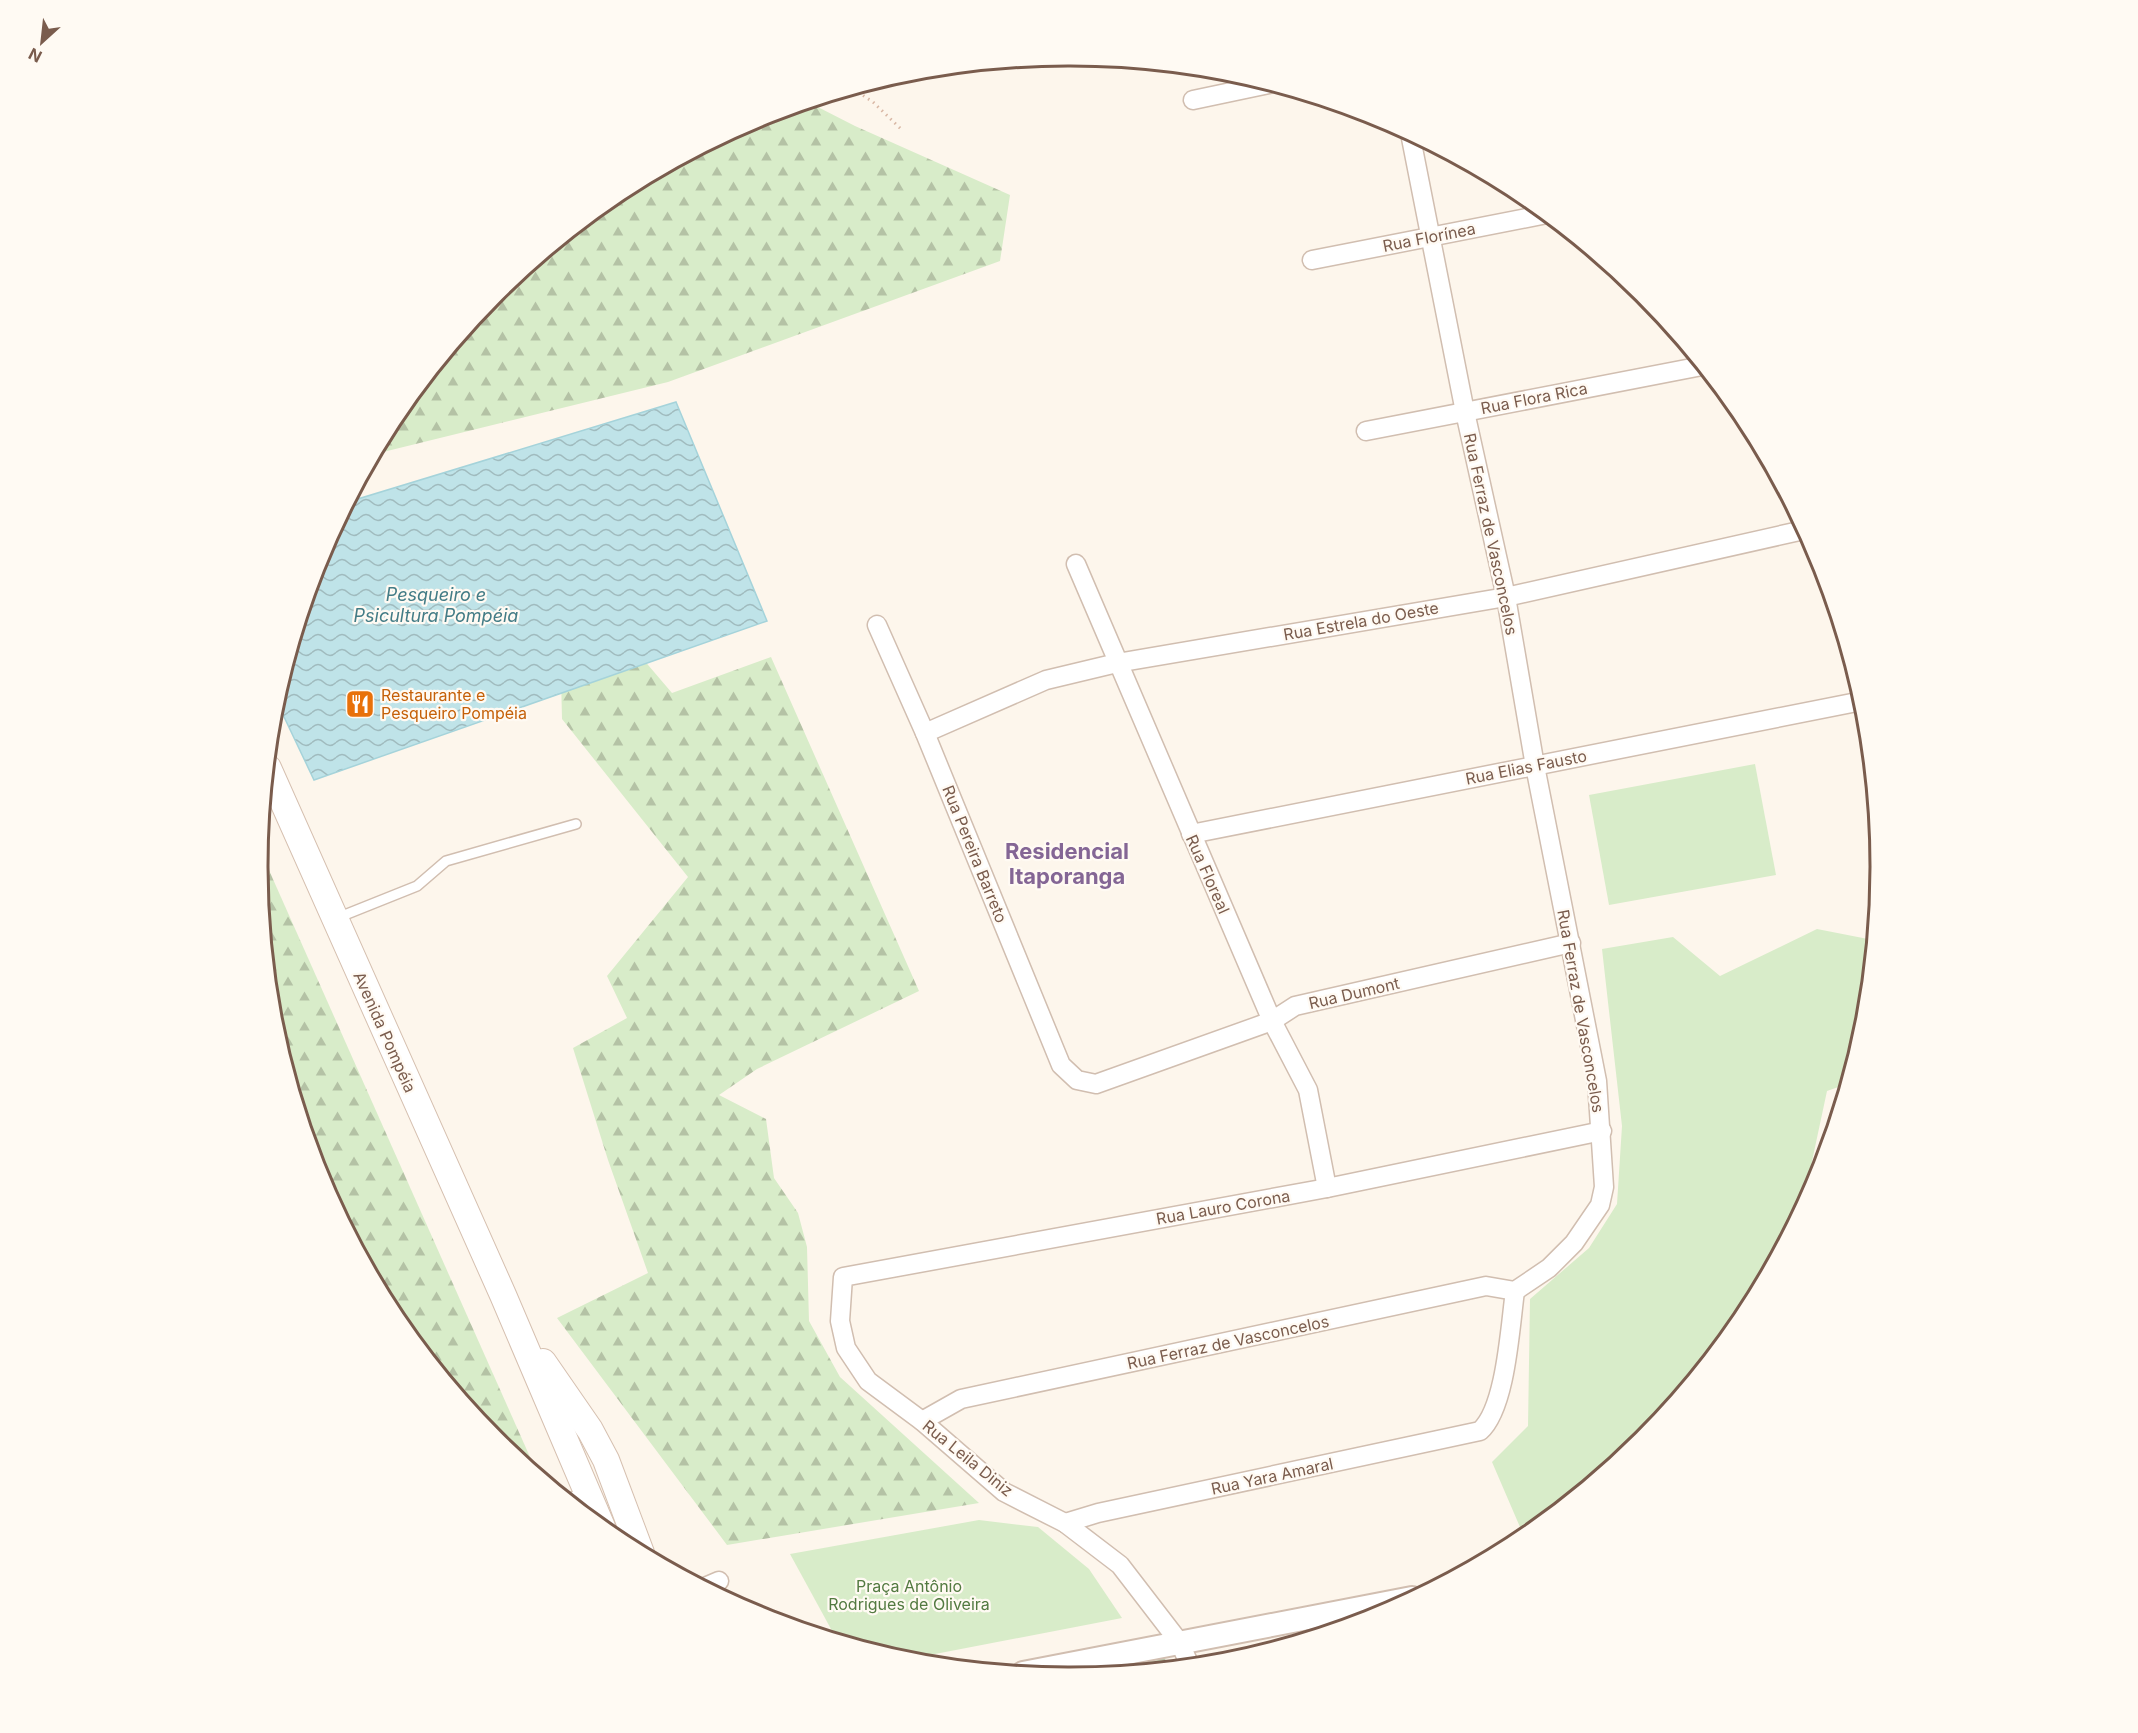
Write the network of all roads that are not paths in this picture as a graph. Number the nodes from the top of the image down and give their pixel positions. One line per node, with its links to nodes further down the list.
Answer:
1 (1253, 87): 2 (street)
2 (1193, 100)
3 (1412, 144): 5 (street, Rua Ferraz de Vasconcelos)
4 (1535, 216): 5 (street, Rua Florínea)
5 (1430, 236): 6 (street, Rua Florínea); 8 (street, Rua Ferraz de Vasconcelos)
6 (1312, 260)
7 (1694, 367): 8 (street, Rua Flora Rica)
8 (1465, 412): 9 (street, Rua Flora Rica); 12 (street, Rua Ferraz de Vasconcelos)
9 (1366, 431)
10 (1796, 532): 12 (street, Rua Estrela do Oeste)
11 (1076, 564): 14 (street, Rua Floreal)
12 (1506, 597): 14 (street, Rua Estrela do Oeste); 17 (street, Rua Ferraz de Vasconcelos)
13 (877, 625): 16 (street, Rua Pereira Barreto)
14 (1117, 663): 16 (street, Rua Estrela do Oeste); 20 (street, Rua Floreal)
15 (1852, 703): 17 (street, Rua Elias Fausto)
16 (925, 733): 24 (street, Rua Pereira Barreto)
17 (1535, 766): 20 (street, Rua Elias Fausto); 22 (street, Rua Ferraz de Vasconcelos)
18 (273, 780): 21 (main road, Avenida Pompéia)
19 (576, 824): 21 (lane)
20 (1191, 834): 23 (street, Rua Floreal)
21 (335, 919): 29 (main road, Avenida Pompéia)
22 (1571, 943): 23 (street, Rua Dumont); 25 (street, Rua Ferraz de Vasconcelos)
23 (1272, 1021): 24 (street, Rua Dumont); 26 (street, Rua Floreal)
24 (1077, 1080)
25 (1602, 1131): 26 (street, Rua Lauro Corona); 28 (street, Rua Ferraz de Vasconcelos)
26 (1327, 1188): 27 (street, Rua Lauro Corona)
27 (843, 1277): 30 (street, Rua Leila Diniz)
28 (1515, 1291): 30 (street, Rua Ferraz de Vasconcelos); 33 (street, Rua Yara Amaral)
29 (503, 1295): 31 (main road, Avenida Pompéia); 32 (main road, Avenida Pompéia)
30 (922, 1421): 33 (street, Rua Leila Diniz)
31 (590, 1430): 32 (main road); 35 (main road, Avenida Pompéia)
32 (580, 1499): 34 (main road)
33 (1065, 1523): 37 (street, Rua Leila Diniz)
34 (624, 1532)
35 (636, 1539)
36 (1378, 1605): 37 (street)
37 (1180, 1643): 38 (street, Rua Leila Diniz); 39 (street)
38 (1186, 1658)
39 (1057, 1667)

